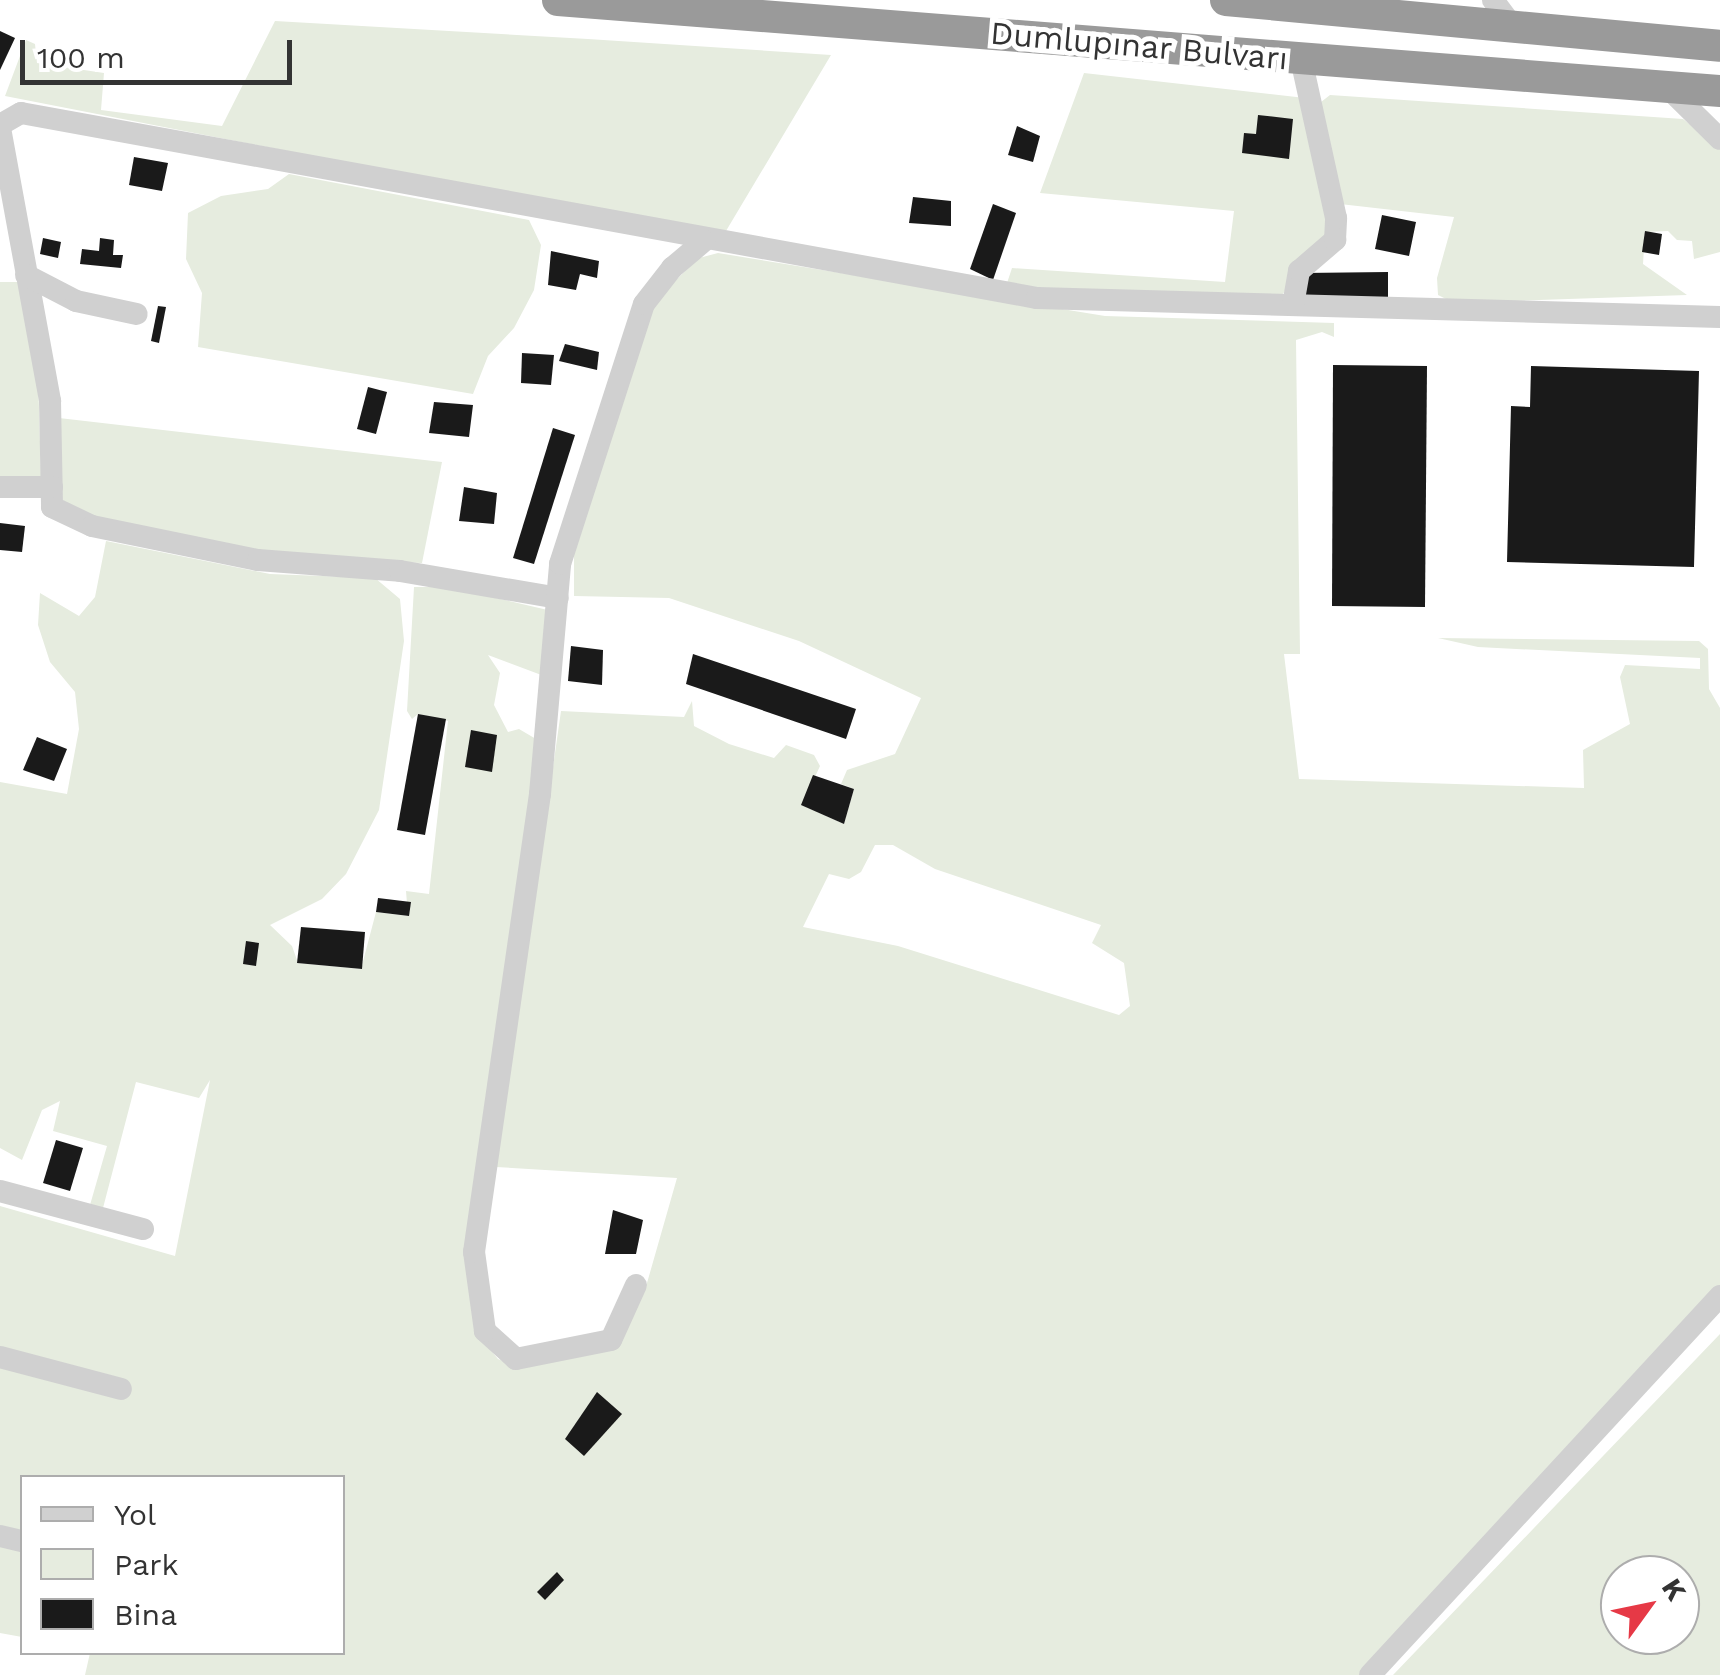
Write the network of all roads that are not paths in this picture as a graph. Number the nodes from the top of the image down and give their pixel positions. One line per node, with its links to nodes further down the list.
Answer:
1 (558, 0): 6 (highway, Dumlupınar Bulvarı)
2 (1226, 0): 4 (highway, Dumlupınar Bulvarı)
3 (1493, 0): 4 (street)
4 (1515, 28): 5 (highway, Dumlupınar Bulvarı)
5 (1720, 46)
6 (1301, 58): 7 (highway, Dumlupınar Bulvarı); 13 (street)
7 (1667, 87): 8 (highway, Dumlupınar Bulvarı); 10 (street)
8 (1720, 91)
9 (0, 126): 11 (street); 12 (street)
10 (1720, 139)
11 (704, 241): 13 (street); 18 (street)
12 (26, 275): 14 (street); 17 (street)
13 (1293, 305): 15 (street)
14 (137, 314)
15 (1720, 317)
16 (0, 487): 17 (street)
17 (52, 488): 18 (street)
18 (558, 598): 21 (street)
19 (0, 1191): 20 (street)
20 (143, 1229)
21 (636, 1285)
22 (1720, 1296): 25 (street)
23 (0, 1357): 24 (street)
24 (121, 1389)
25 (1370, 1675)

